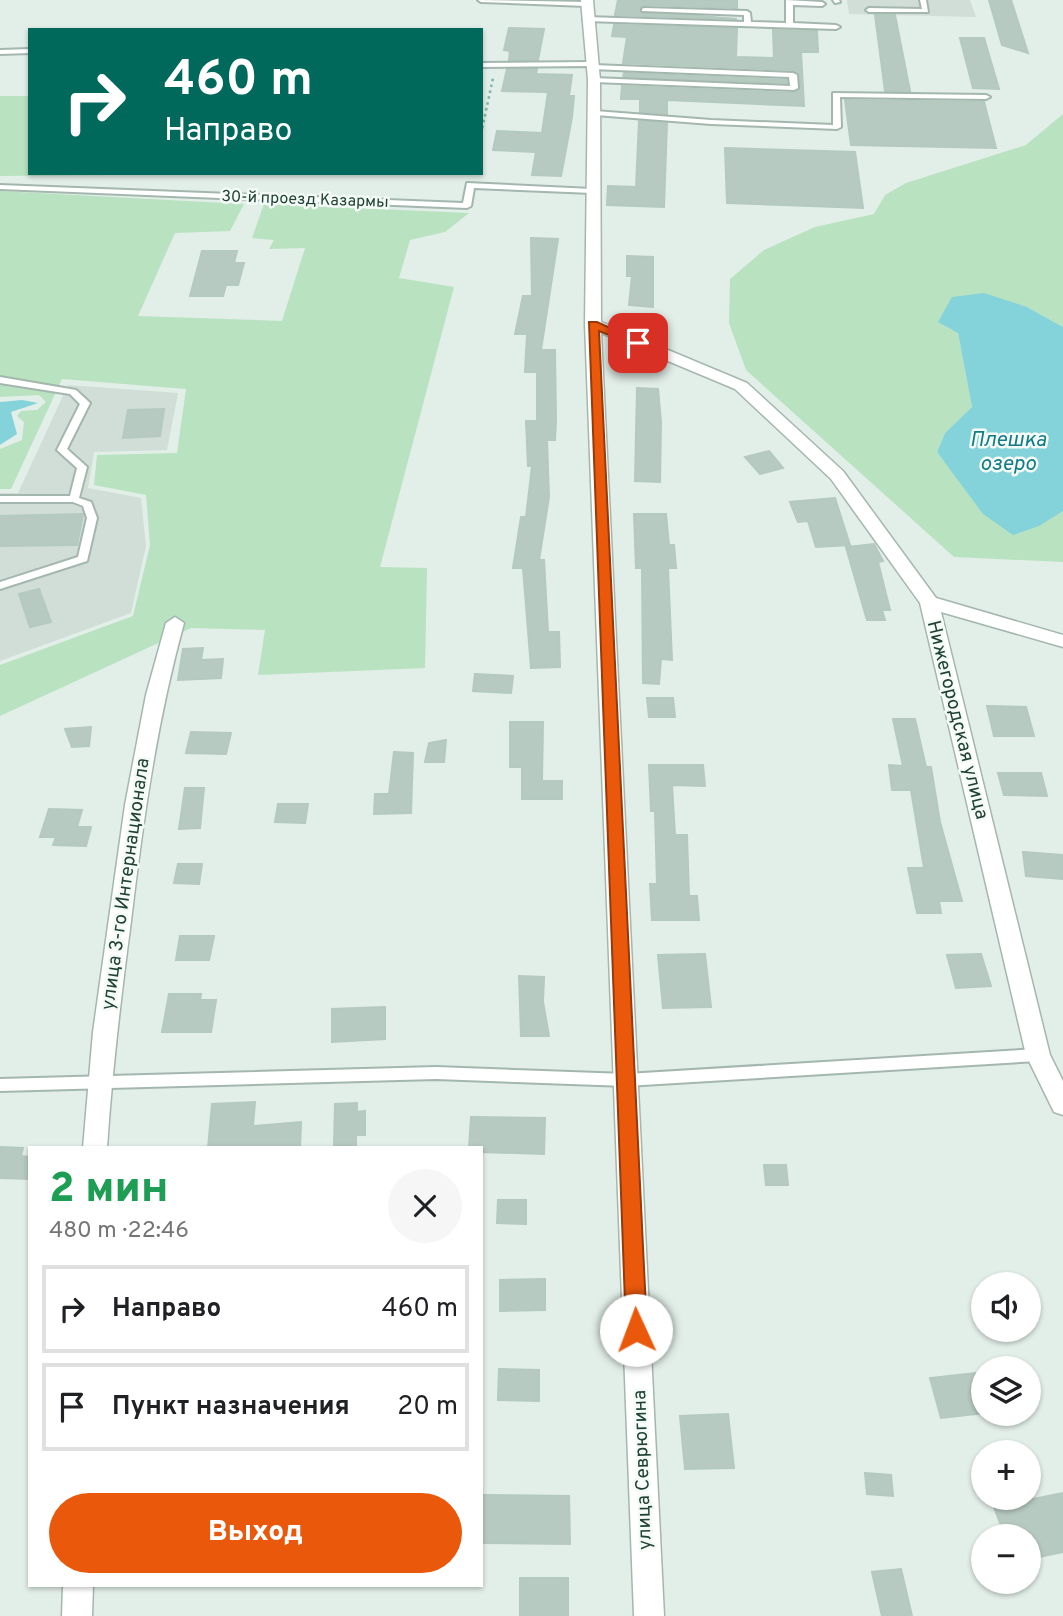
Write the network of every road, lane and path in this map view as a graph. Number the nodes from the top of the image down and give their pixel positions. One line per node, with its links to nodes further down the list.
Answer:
1 (481, 0): 3 (lane)
2 (923, 0): 7 (lane)
3 (587, 2): 8 (street, улица Севрюгина)
4 (789, 2): 5 (lane); 10 (lane)
5 (822, 4)
6 (644, 10): 9 (lane)
7 (869, 10)
8 (586, 19): 9 (lane); 16 (street, улица Севрюгина)
9 (748, 24): 10 (lane)
10 (790, 25): 11 (lane)
11 (836, 27)
12 (28, 51): 13 (lane)
13 (0, 52)
14 (483, 65): 15 (lane)
15 (496, 66): 16 (lane); 19 (path)
16 (592, 71): 16 (lane); 18 (street, улица Севрюгина)
17 (986, 97): 18 (lane)
18 (595, 113): 21 (street, улица Севрюгина)
19 (483, 125)
20 (0, 187): 21 (lane, 30-й проезд Казармы)
21 (592, 191): 22 (street, улица Севрюгина)
22 (593, 324): 27 (street, Нижегородская улица); 31 (street, улица Севрюгина)
23 (0, 380): 25 (lane)
24 (0, 499): 25 (lane)
25 (74, 499): 26 (lane)
26 (0, 586)
27 (929, 602): 29 (street); 30 (street, Нижегородская улица)
28 (176, 623): 32 (street, улица 3-го Интернационала)
29 (1063, 641)
30 (1038, 1055): 31 (lane); 34 (street, Нижегородская улица)
31 (626, 1080): 32 (lane); 38 (street, улица Севрюгина)
32 (98, 1082): 33 (lane); 35 (street, улица 3-го Интернационала)
33 (0, 1085)
34 (1063, 1105)
35 (95, 1146)
36 (78, 1587): 37 (street)
37 (76, 1616)
38 (649, 1616)

